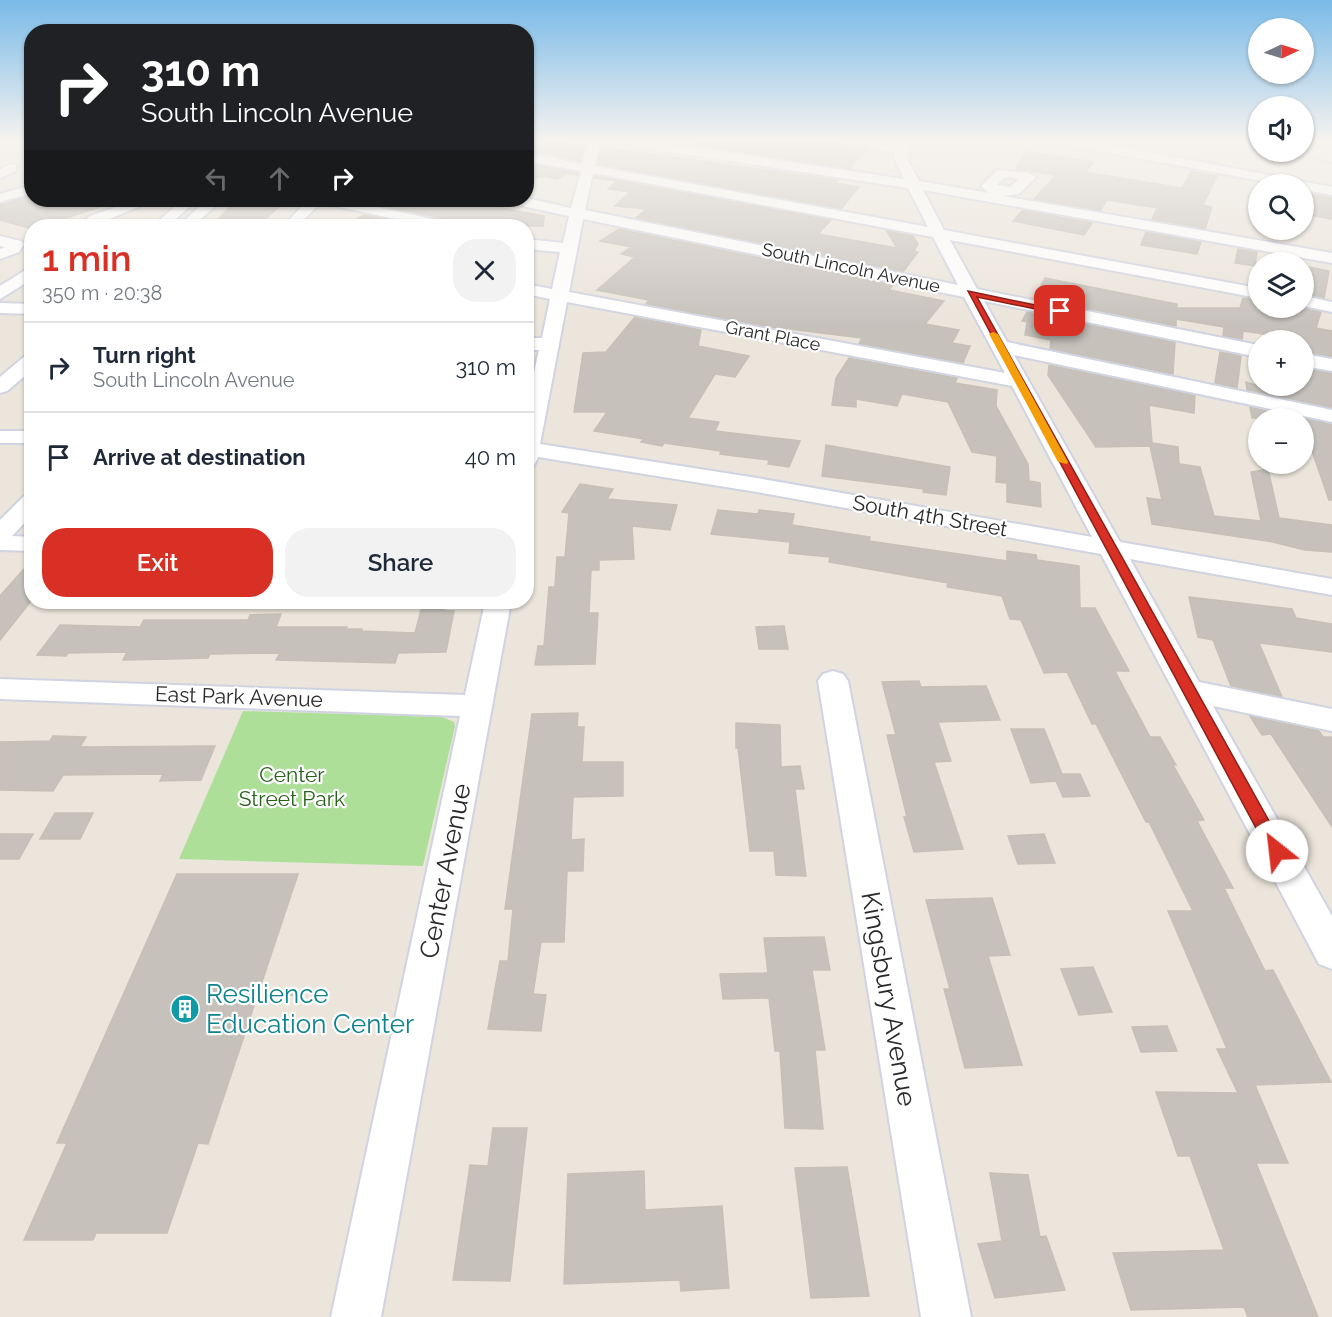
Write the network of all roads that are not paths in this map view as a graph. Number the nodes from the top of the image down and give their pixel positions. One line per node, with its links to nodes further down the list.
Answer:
1 (579, 203): 11 (street)
2 (784, 203): 18 (street)
3 (922, 203): 18 (street)
4 (1054, 203): 20 (street)
5 (534, 204): 11 (street, South Lincoln Avenue)
6 (128, 207): 12 (street)
7 (182, 207): 13 (street)
8 (207, 207): 14 (street)
9 (308, 207): 15 (street)
10 (357, 207): 16 (street)
11 (577, 212): 23 (street); 29 (street, South Lincoln Avenue)
12 (95, 219)
13 (168, 219)
14 (193, 219)
15 (297, 219)
16 (415, 219)
17 (1248, 230): 20 (street)
18 (937, 231): 28 (street); 29 (street)
19 (0, 241): 22 (street)
20 (1244, 243): 25 (street)
21 (534, 245): 23 (street)
22 (24, 246): 24 (street)
23 (569, 248): 31 (street)
24 (0, 254)
25 (1332, 258)
26 (24, 277): 30 (street)
27 (534, 291): 31 (street, Grant Place)
28 (1248, 291)
29 (971, 293): 38 (street); 39 (street, South Lincoln Avenue)
30 (0, 294)
31 (561, 297): 37 (street); 43 (street, Grant Place)
32 (1314, 303): 33 (street)
33 (1332, 307)
34 (0, 308): 35 (street)
35 (24, 309)
36 (534, 344): 37 (street)
37 (551, 344): 46 (street)
38 (1000, 346): 43 (street); 45 (street)
39 (1248, 349)
40 (1314, 362): 41 (street)
41 (1332, 365)
42 (24, 367): 44 (street)
43 (1020, 382): 54 (street)
44 (0, 387)
45 (1332, 416)
46 (534, 424)
47 (0, 437): 48 (street)
48 (24, 437)
49 (534, 453): 54 (street, South 4th Street)
50 (24, 509): 51 (street)
51 (0, 534)
52 (0, 543): 53 (street)
53 (24, 544)
54 (1110, 549): 55 (street, South 4th Street); 59 (street)
55 (1332, 587)
56 (497, 609): 60 (street, Center Avenue)
57 (833, 681): 64 (street, Kingsbury Avenue)
58 (0, 689): 60 (street, East Park Avenue)
59 (1189, 690): 61 (street); 62 (street)
60 (478, 706): 63 (street, Center Avenue)
61 (1332, 720)
62 (1332, 952)
63 (356, 1317)
64 (946, 1317)

